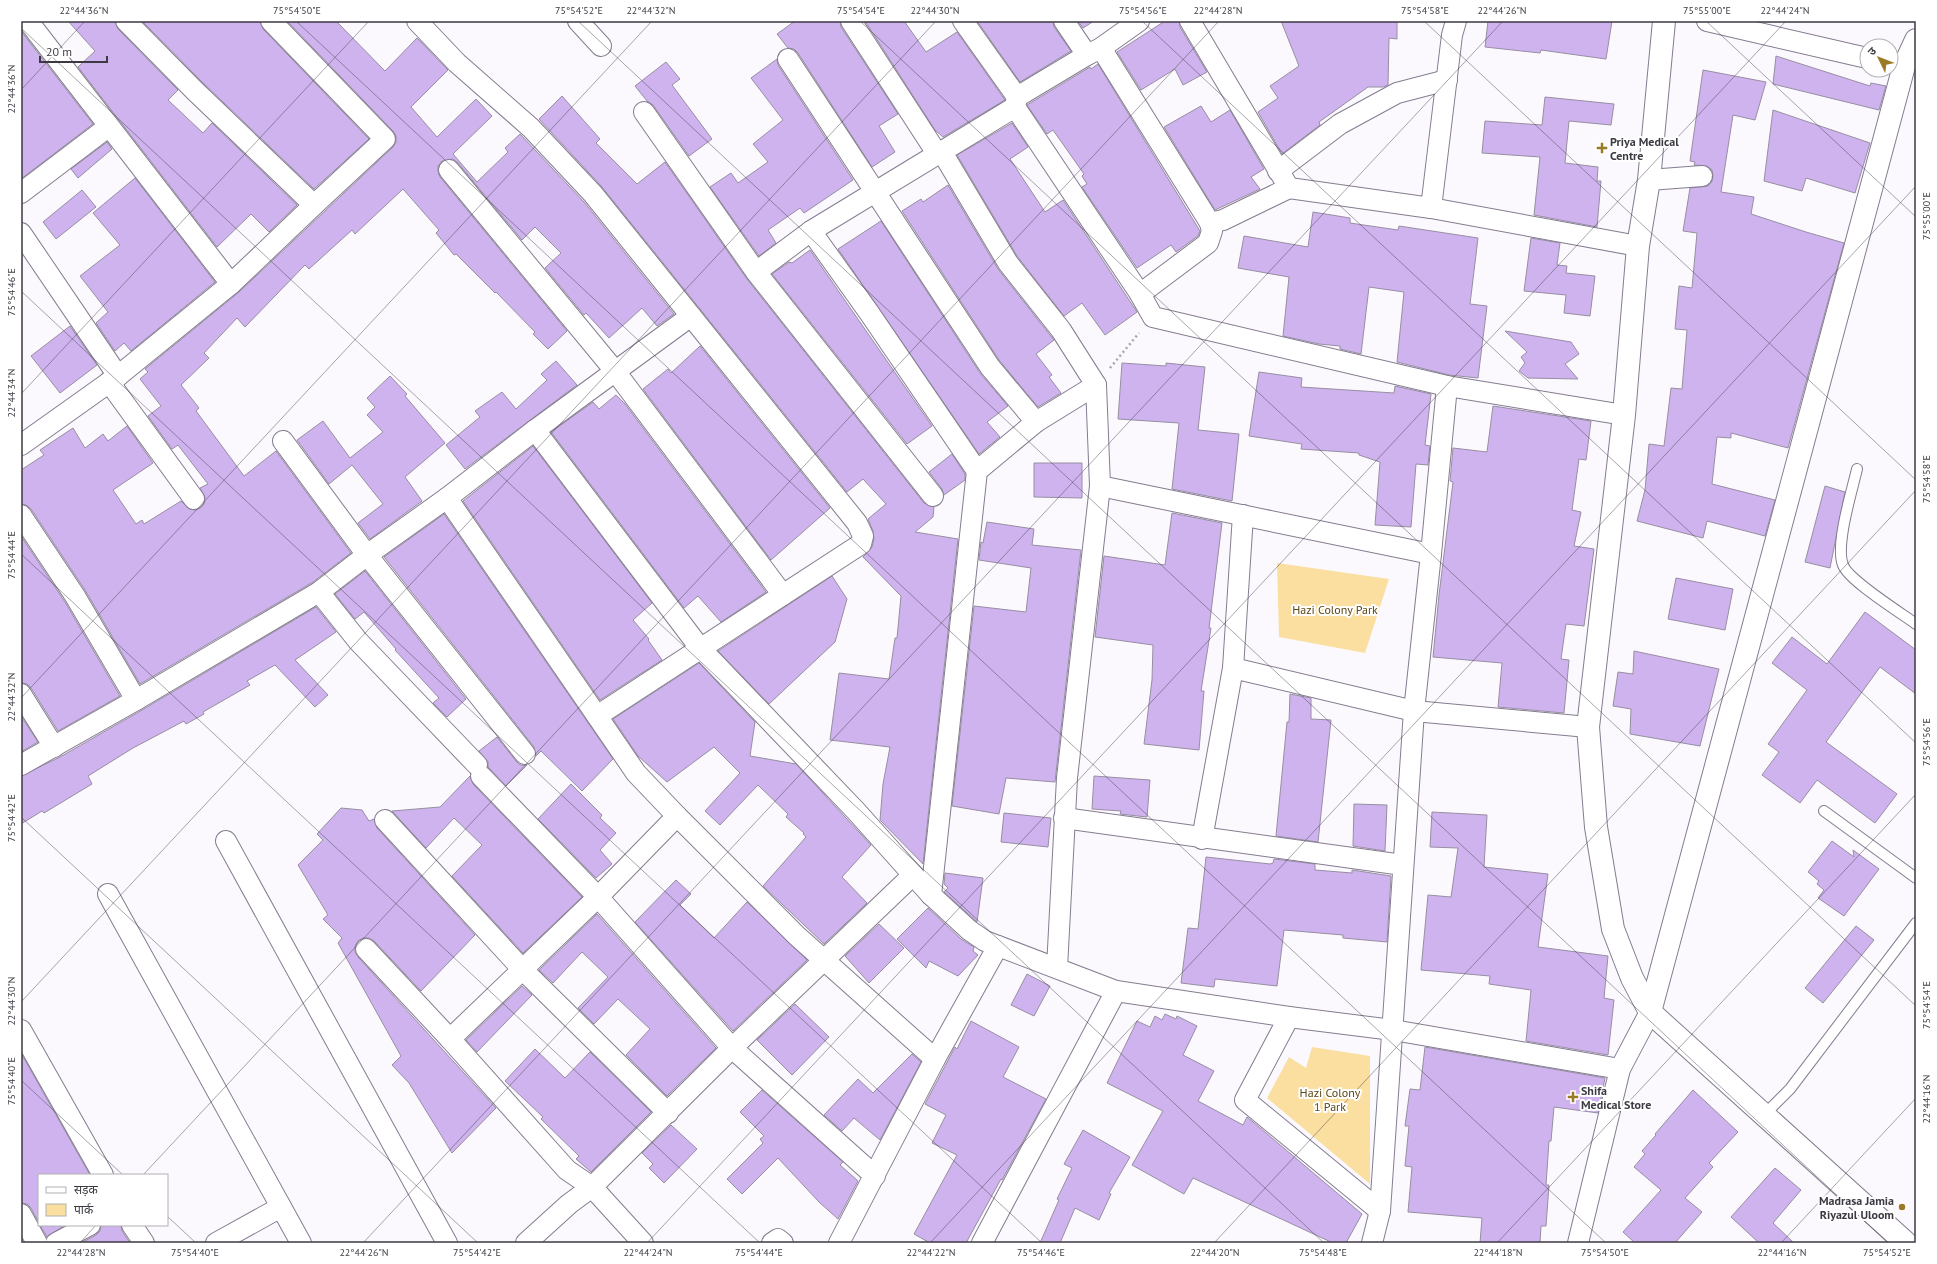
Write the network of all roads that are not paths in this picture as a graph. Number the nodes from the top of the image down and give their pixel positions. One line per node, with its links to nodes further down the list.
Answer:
1 (28, 21): 24 (street)
2 (126, 21): 33 (street)
3 (271, 21): 33 (street)
4 (417, 21): 42 (street)
5 (578, 21): 15 (street)
6 (851, 21): 25 (street)
7 (963, 21): 22 (street)
8 (1064, 21): 16 (street)
9 (1139, 21): 16 (street)
10 (1190, 21): 27 (street)
11 (1456, 21): 21 (street)
12 (1664, 21): 29 (main road)
13 (1707, 21): 17 (street)
14 (1916, 40): 19 (main road)
15 (601, 46)
16 (1094, 51): 22 (street); 35 (street)
17 (1859, 56)
18 (788, 59): 31 (street)
19 (1899, 62)
20 (1894, 78): 94 (main road)
21 (1447, 80): 27 (street); 34 (street)
22 (1016, 102): 25 (street); 41 (street)
23 (644, 112): 39 (street)
24 (108, 127): 32 (street); 40 (street)
25 (940, 154): 31 (street); 45 (street)
26 (449, 170): 43 (street)
27 (1278, 171): 30 (street)
28 (1702, 176): 29 (street)
29 (1649, 180): 38 (main road)
30 (1289, 188): 34 (street); 35 (street)
31 (874, 192): 36 (street); 48 (street)
32 (21, 193)
33 (314, 205): 40 (street)
34 (1431, 208): 38 (street)
35 (1210, 223): 41 (street)
36 (811, 231): 39 (street); 53 (street)
37 (21, 233): 44 (street)
38 (1638, 246): 47 (main road)
39 (756, 272): 55 (street)
40 (231, 284): 44 (street)
41 (1140, 294): 46 (street)
42 (692, 316): 43 (street); 63 (street)
43 (615, 371): 49 (street); 63 (street)
44 (113, 379): 51 (street); 56 (street)
45 (1096, 385): 48 (street); 54 (street)
46 (1446, 386): 47 (street); 60 (street)
47 (1624, 414): 71 (main road)
48 (1036, 422): 53 (street)
49 (535, 430): 57 (street); 65 (street)
50 (283, 441): 61 (street)
51 (21, 445)
52 (1857, 469): 64 (lane)
53 (977, 471): 85 (street)
54 (1100, 486): 59 (street); 77 (street)
55 (933, 496)
56 (194, 498)
57 (447, 498): 61 (street); 70 (street)
58 (21, 515): 68 (street)
59 (1243, 515): 60 (street); 66 (street)
60 (1432, 554): 69 (street)
61 (367, 555): 62 (street); 73 (street)
62 (319, 592): 68 (street); 86 (street)
63 (783, 595): 65 (street)
64 (1916, 624)
65 (700, 648): 70 (street); 82 (street)
66 (1233, 668): 69 (street); 79 (street)
67 (21, 694): 72 (street)
68 (136, 700): 72 (street)
69 (1414, 711): 71 (street); 81 (street)
70 (597, 716): 76 (street)
71 (1588, 727): 94 (main road)
72 (54, 747): 74 (street)
73 (525, 754)
74 (21, 765)
75 (1824, 811): 83 (lane)
76 (677, 816): 86 (street); 90 (street)
77 (1064, 818): 79 (street); 91 (street)
78 (385, 820): 92 (street)
79 (1202, 839): 81 (street)
80 (226, 841): 117 (street)
81 (1404, 866): 97 (street)
82 (913, 875): 85 (street); 90 (street)
83 (1916, 878)
84 (108, 894): 107 (street)
85 (931, 895): 88 (street)
86 (598, 897): 92 (street); 99 (street)
87 (1916, 923): 103 (lane)
88 (998, 946): 91 (street); 100 (street)
89 (366, 949): 98 (street)
90 (824, 960): 99 (street); 100 (street)
91 (1057, 968): 93 (street)
92 (523, 970): 98 (street); 102 (street)
93 (1116, 991): 95 (street); 123 (street)
94 (1650, 1012): 101 (street); 103 (main road)
95 (1289, 1017): 97 (street); 108 (street)
96 (21, 1030): 104 (street)
97 (1393, 1030): 101 (street); 108 (street)
98 (450, 1039): 106 (street)
99 (732, 1048): 102 (street); 105 (street)
100 (935, 1059): 105 (street)
101 (1620, 1069): 125 (street)
102 (668, 1113): 106 (street)
103 (1764, 1116): 126 (main road)
104 (102, 1174)
105 (875, 1176): 122 (street)
106 (592, 1187): 118 (street); 119 (street)
107 (281, 1207): 115 (street); 116 (street)
108 (1380, 1211): 124 (street)
109 (21, 1214): 112 (street)
110 (88, 1226): 113 (street)
111 (133, 1226): 114 (street)
112 (38, 1243)
113 (56, 1243)
114 (144, 1243)
115 (216, 1243)
116 (301, 1243)
117 (447, 1243)
118 (526, 1243)
119 (643, 1243)
120 (772, 1243): 121 (street)
121 (783, 1243)
122 (839, 1243)
123 (982, 1243)
124 (1372, 1243)
125 (1578, 1243)
126 (1906, 1243)

